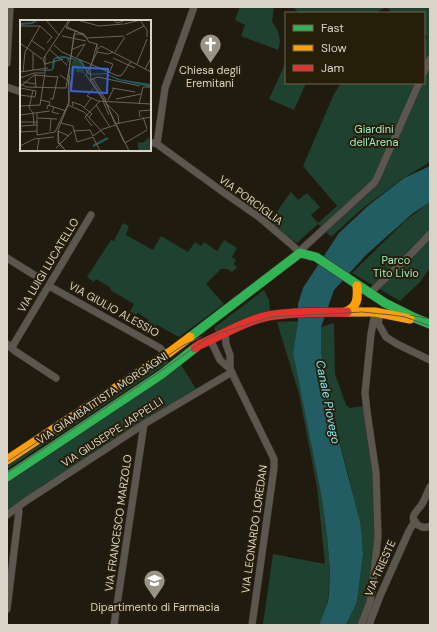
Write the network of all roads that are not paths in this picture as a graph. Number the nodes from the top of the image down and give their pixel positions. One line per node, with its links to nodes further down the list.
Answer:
1 (10, 7): 4 (street)
2 (194, 7): 9 (street)
3 (430, 59): 5 (street)
4 (7, 64)
5 (425, 70)
6 (419, 84): 12 (street)
7 (7, 87): 8 (street)
8 (20, 92)
9 (153, 143): 12 (street, VIA PORCIGLIA)
10 (91, 215): 14 (street, VIA LUIGI LUCATELLO)
11 (430, 234): 16 (street)
12 (301, 251): 15 (street); 19 (street, VIA GIAMBATTISTA MORGAGNI)
13 (7, 258): 14 (street, VIA GIULIO ALESSIO)
14 (44, 281): 23 (street, VIA LUIGI LUCATELLO); 24 (street, VIA GIULIO ALESSIO)
15 (356, 286): 16 (street); 17 (street)
16 (369, 294): 18 (street)
17 (342, 312): 18 (street, VIA GIAMBATTISTA MORGAGNI); 21 (street, VIA GIAMBATTISTA MORGAGNI)
18 (420, 320): 20 (street)
19 (208, 324): 22 (street); 24 (street, VIA GIAMBATTISTA MORGAGNI)
20 (430, 324)
21 (225, 332): 22 (street, VIA GIAMBATTISTA MORGAGNI); 26 (street)
22 (210, 339): 26 (street); 30 (street, VIA GIAMBATTISTA MORGAGNI)
23 (9, 345): 27 (street)
24 (166, 355): 29 (street, VIA GIAMBATTISTA MORGAGNI)
25 (430, 360): 39 (street)
26 (231, 370): 28 (street, VIA GIUSEPPE JAPPELLI); 42 (street, VIA LEONARDO LOREDAN)
27 (56, 378)
28 (144, 424): 34 (street, VIA GIUSEPPE JAPPELLI); 41 (street, VIA FRANCESCO MARZOLO)
29 (7, 460)
30 (7, 477)
31 (430, 487): 32 (street, VIA TRIESTE)
32 (421, 506): 33 (street); 36 (street, VIA TRIESTE)
33 (430, 507)
34 (16, 508): 35 (street, VIA GIUSEPPE JAPPELLI); 40 (street)
35 (7, 515)
36 (414, 522): 37 (street); 38 (street, VIA TRIESTE)
37 (430, 526)
38 (387, 580): 39 (street); 44 (street, VIA TRIESTE)
39 (372, 591): 43 (street)
40 (7, 609)
41 (114, 625)
42 (252, 625)
43 (361, 625)
44 (369, 625)

